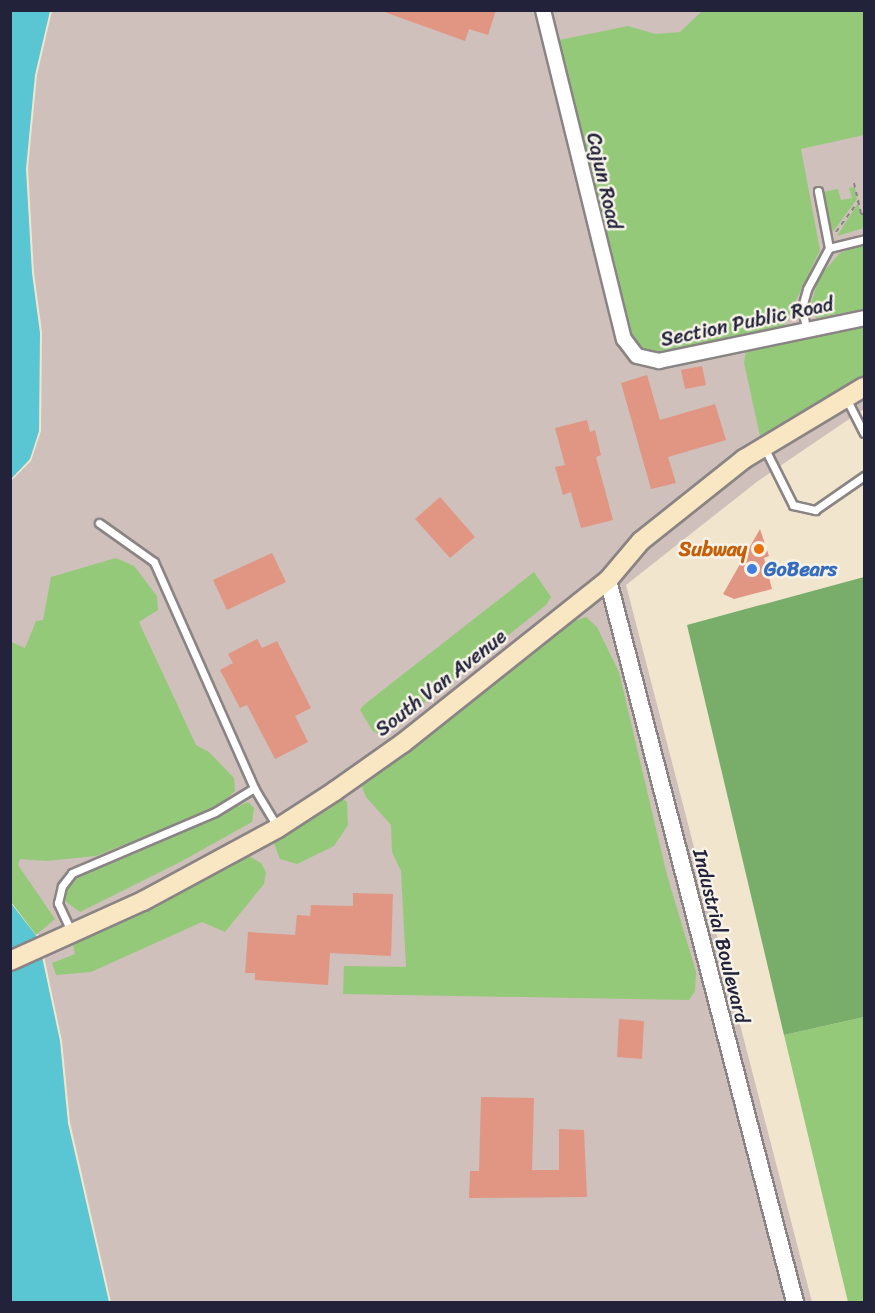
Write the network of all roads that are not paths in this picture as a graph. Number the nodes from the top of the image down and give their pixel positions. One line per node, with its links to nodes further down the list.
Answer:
1 (543, 10): 7 (street, Cajun Road)
2 (818, 191): 4 (lane)
3 (864, 239): 4 (lane)
4 (828, 245): 6 (lane)
5 (864, 318): 6 (street, Section Public Road)
6 (806, 329): 7 (street, Section Public Road)
7 (637, 356)
8 (864, 387): 9 (main road, South Van Avenue)
9 (845, 398): 10 (lane); 11 (main road, South Van Avenue)
10 (864, 433)
11 (764, 446): 12 (lane); 14 (main road, South Van Avenue)
12 (864, 476)
13 (99, 523): 15 (lane)
14 (608, 580): 16 (main road, South Van Avenue); 19 (street, Industrial Boulevard)
15 (254, 788): 16 (lane); 17 (lane)
16 (278, 828): 17 (main road, South Van Avenue)
17 (72, 933): 18 (main road, South Van Avenue)
18 (10, 961)
19 (795, 1302)

